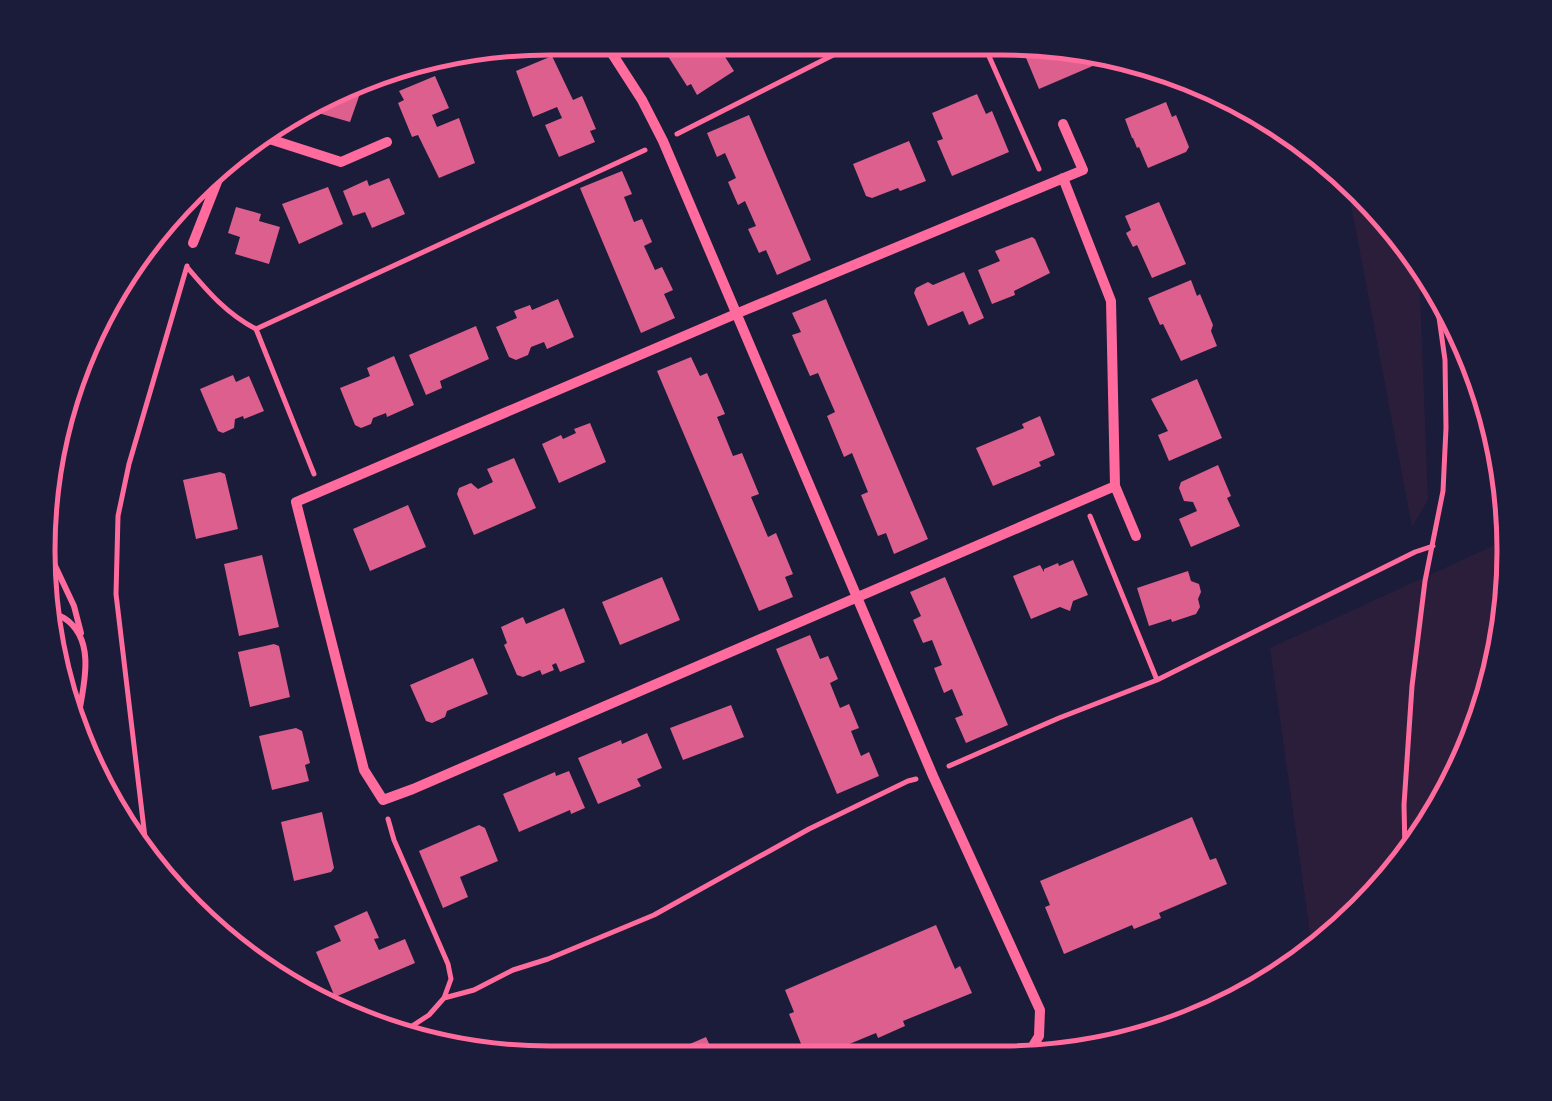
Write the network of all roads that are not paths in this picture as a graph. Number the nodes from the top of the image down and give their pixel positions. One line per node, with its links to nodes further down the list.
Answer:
1 (613, 55): 8 (street)
2 (1063, 124): 5 (street)
3 (273, 140): 4 (street)
4 (387, 142)
5 (1063, 178): 8 (street); 9 (street)
6 (215, 186): 7 (street)
7 (193, 243)
8 (738, 313): 12 (street); 12 (street)
9 (1115, 486): 10 (street); 12 (street)
10 (1136, 536)
11 (56, 567): 14 (lane)
12 (858, 598): 16 (street)
13 (59, 616): 14 (lane)
14 (82, 637): 15 (lane)
15 (80, 705)
16 (1034, 1045)

